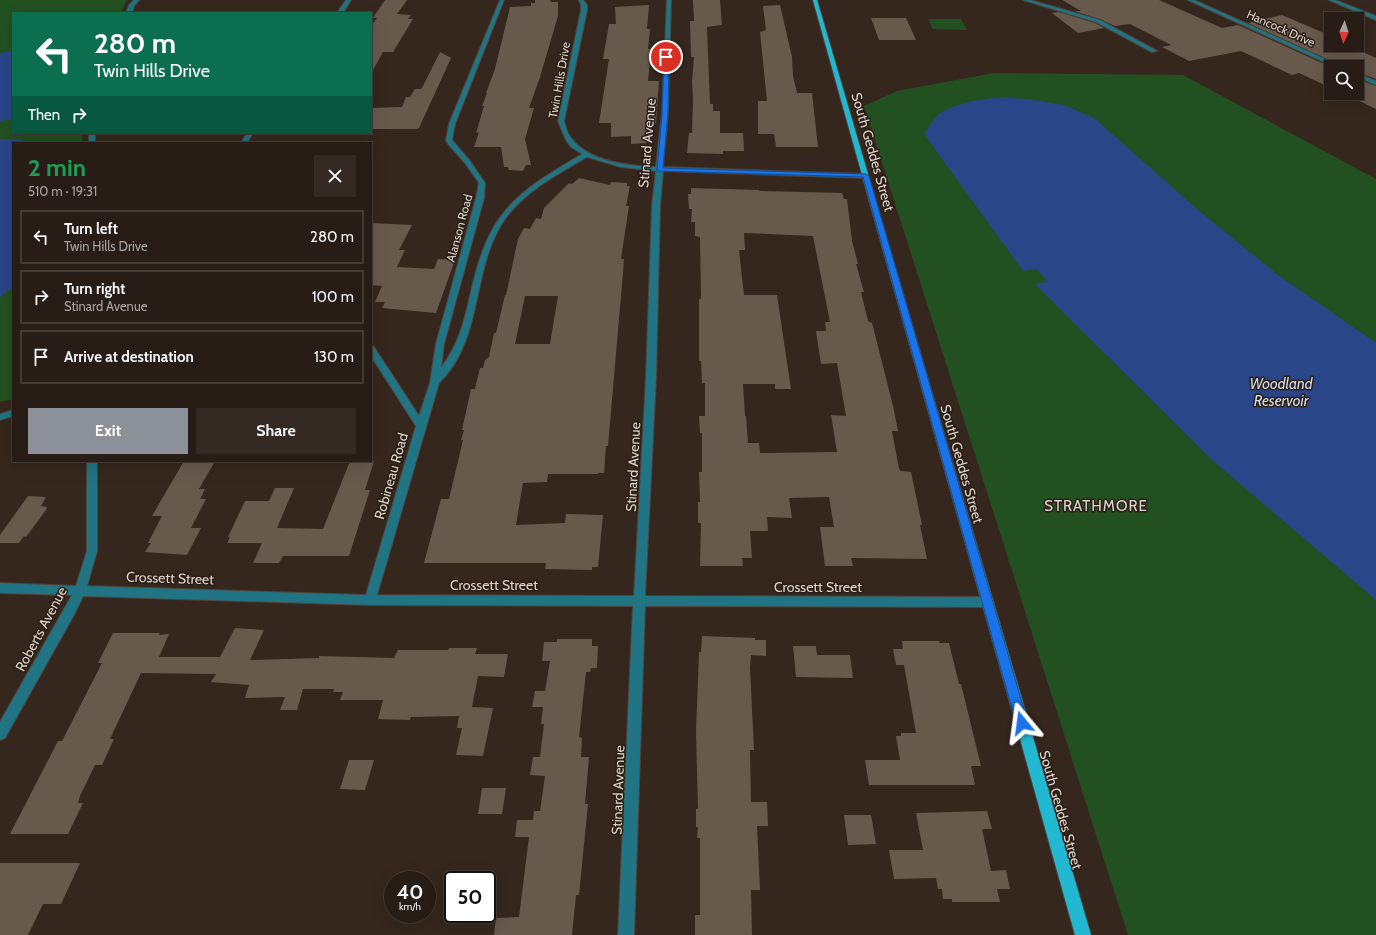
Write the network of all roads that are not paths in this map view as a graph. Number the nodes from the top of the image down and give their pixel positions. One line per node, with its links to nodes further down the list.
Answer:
1 (137, 0): 10 (street)
2 (349, 0): 11 (street)
3 (502, 0): 21 (street, Alanson Road)
4 (581, 0): 17 (street, Twin Hills Drive)
5 (669, 0): 18 (street, Stinard Avenue)
6 (815, 0): 19 (main road, South Geddes Street)
7 (1025, 0): 13 (street)
8 (1190, 0): 14 (street, Hancock Drive)
9 (1332, 0): 12 (street)
10 (130, 12)
11 (341, 12)
12 (1376, 18)
13 (1154, 51)
14 (1324, 60)
15 (1364, 78): 16 (street)
16 (1376, 83)
17 (587, 154): 18 (street, Twin Hills Drive); 21 (street, Alanson Road)
18 (659, 170): 19 (street, Twin Hills Drive); 29 (street, Stinard Avenue)
19 (866, 176): 30 (main road, South Geddes Street)
20 (372, 351): 24 (street, Robineau Road)
21 (435, 383): 24 (street, Alanson Road)
22 (12, 413): 23 (street)
23 (0, 417)
24 (421, 426): 28 (street, Robineau Road)
25 (92, 462): 27 (street, Roberts Avenue)
26 (0, 588): 27 (street, Crossett Street)
27 (80, 590): 28 (street, Crossett Street); 31 (street, Roberts Avenue)
28 (370, 600): 29 (street, Crossett Street)
29 (639, 602): 30 (street, Crossett Street); 32 (street, Stinard Avenue)
30 (987, 602): 33 (main road, South Geddes Street)
31 (0, 734)
32 (626, 935)
33 (1083, 935)

